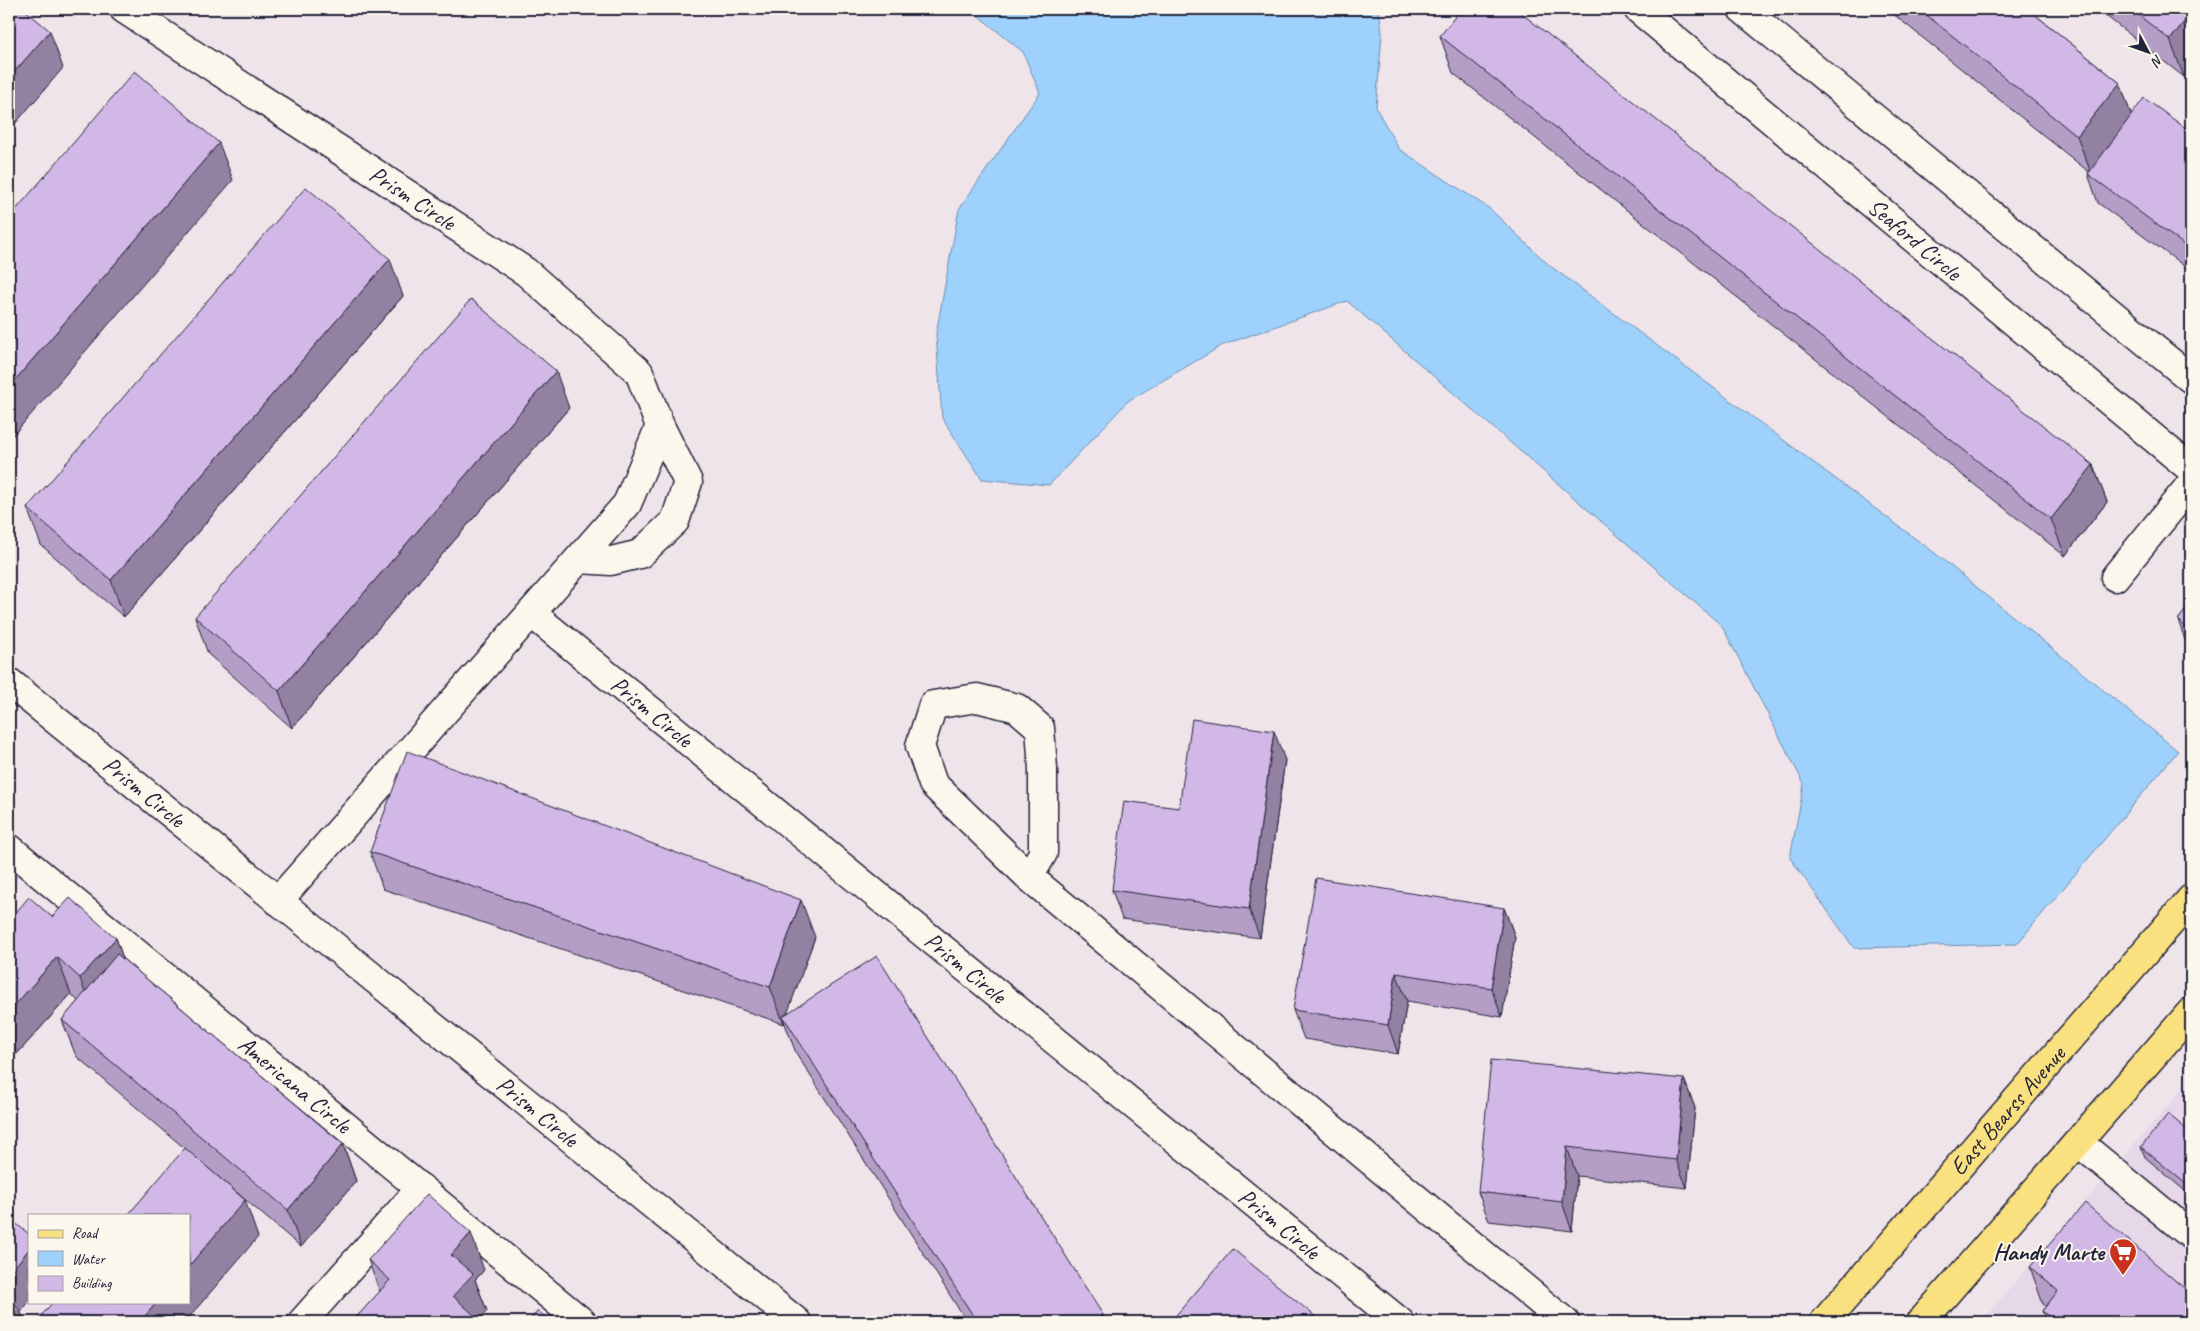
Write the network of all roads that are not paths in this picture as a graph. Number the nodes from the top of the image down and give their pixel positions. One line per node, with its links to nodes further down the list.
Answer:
1 (124, 9): 5 (street, Prism Circle)
2 (1638, 9): 6 (street, Seaford Circle)
3 (1742, 9): 4 (street)
4 (2191, 379)
5 (660, 426): 8 (street); 8 (street, Prism Circle)
6 (2191, 469)
7 (2191, 484): 9 (street)
8 (578, 559): 10 (street)
9 (2115, 577)
10 (531, 613): 14 (street); 23 (street, Prism Circle)
11 (9, 682): 14 (street, Prism Circle)
12 (9, 848): 18 (street, Americana Circle)
13 (1030, 877): 13 (street); 24 (street)
14 (278, 901): 22 (street, Prism Circle)
15 (2190, 901): 25 (main road, East Bearss Avenue)
16 (2191, 1012): 17 (main road)
17 (2078, 1142): 19 (street); 26 (main road)
18 (422, 1188): 20 (street); 21 (street, Americana Circle)
19 (2191, 1235)
20 (302, 1322)
21 (582, 1322)
22 (797, 1322)
23 (1400, 1322)
24 (1564, 1322)
25 (1824, 1322)
26 (1921, 1322)

